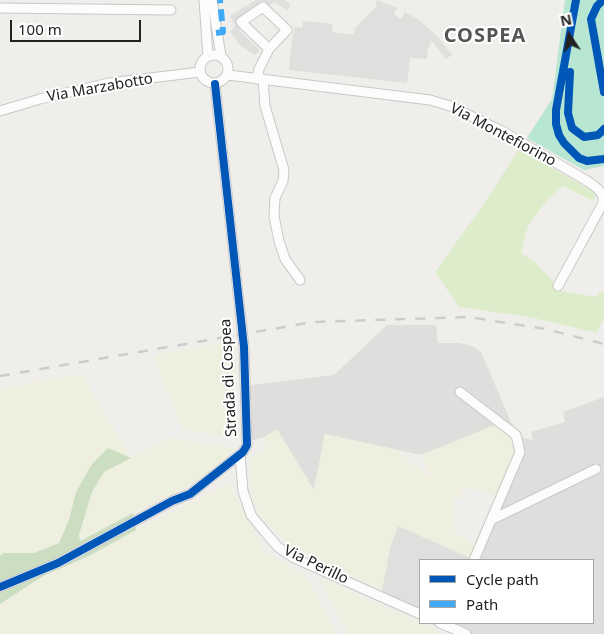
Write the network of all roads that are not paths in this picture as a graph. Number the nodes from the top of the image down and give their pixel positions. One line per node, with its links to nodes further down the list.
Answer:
1 (204, 0): 6 (street)
2 (212, 0): 7 (street)
3 (0, 8): 4 (street)
4 (171, 10)
5 (268, 49): 5 (street); 10 (street)
6 (208, 56): 7 (street); 8 (street)
7 (221, 56): 9 (street)
8 (200, 72): 11 (street); 12 (street, Via Marzabotto)
9 (228, 75): 10 (street, Via Montefiorino); 11 (street)
10 (260, 79): 13 (street); 14 (street, Via Montefiorino)
11 (215, 84): 16 (street, Strada di Cospea)
12 (0, 112)
13 (300, 280)
14 (558, 286)
15 (460, 392): 18 (street)
16 (240, 455): 20 (street, Strada di Cospea); 21 (street, Via Perillo)
17 (596, 470): 18 (street)
18 (491, 520): 19 (street)
19 (474, 559)
20 (0, 587)
21 (419, 614)
22 (445, 624): 23 (street)
23 (466, 634)

